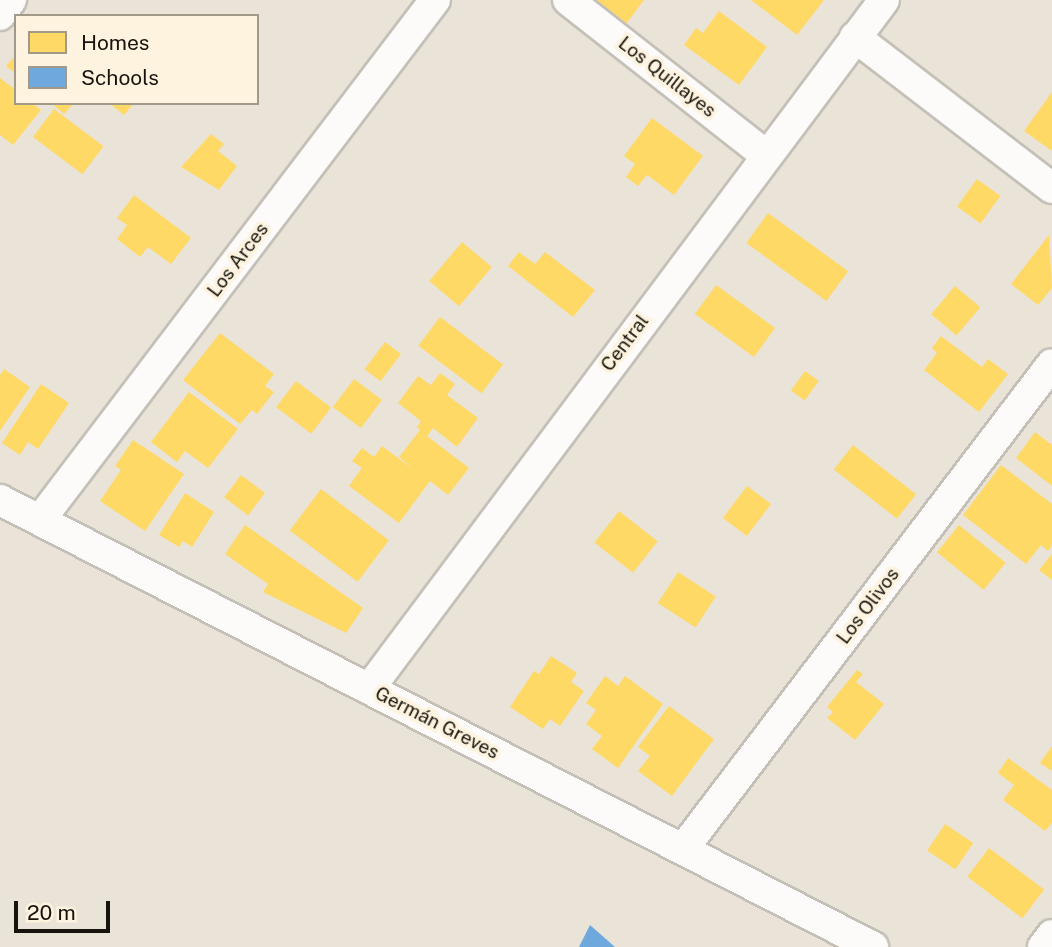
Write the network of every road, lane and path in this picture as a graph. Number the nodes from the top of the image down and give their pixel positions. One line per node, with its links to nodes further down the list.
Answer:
1 (11, 0): 5 (street)
2 (435, 0): 11 (street, Los Arces)
3 (568, 0): 7 (street, Los Quillayes)
4 (884, 0): 6 (street, Central)
5 (0, 15)
6 (855, 37): 7 (street, Central); 8 (street)
7 (766, 155): 12 (street, Central)
8 (1052, 188)
9 (1052, 364): 13 (street, Los Olivos)
10 (0, 500): 11 (street, Germán Greves)
11 (40, 520): 12 (street, Germán Greves)
12 (369, 688): 13 (street, Germán Greves)
13 (683, 849): 15 (street, Germán Greves)
14 (1052, 935): 16 (street)
15 (873, 947)
16 (1043, 947)

